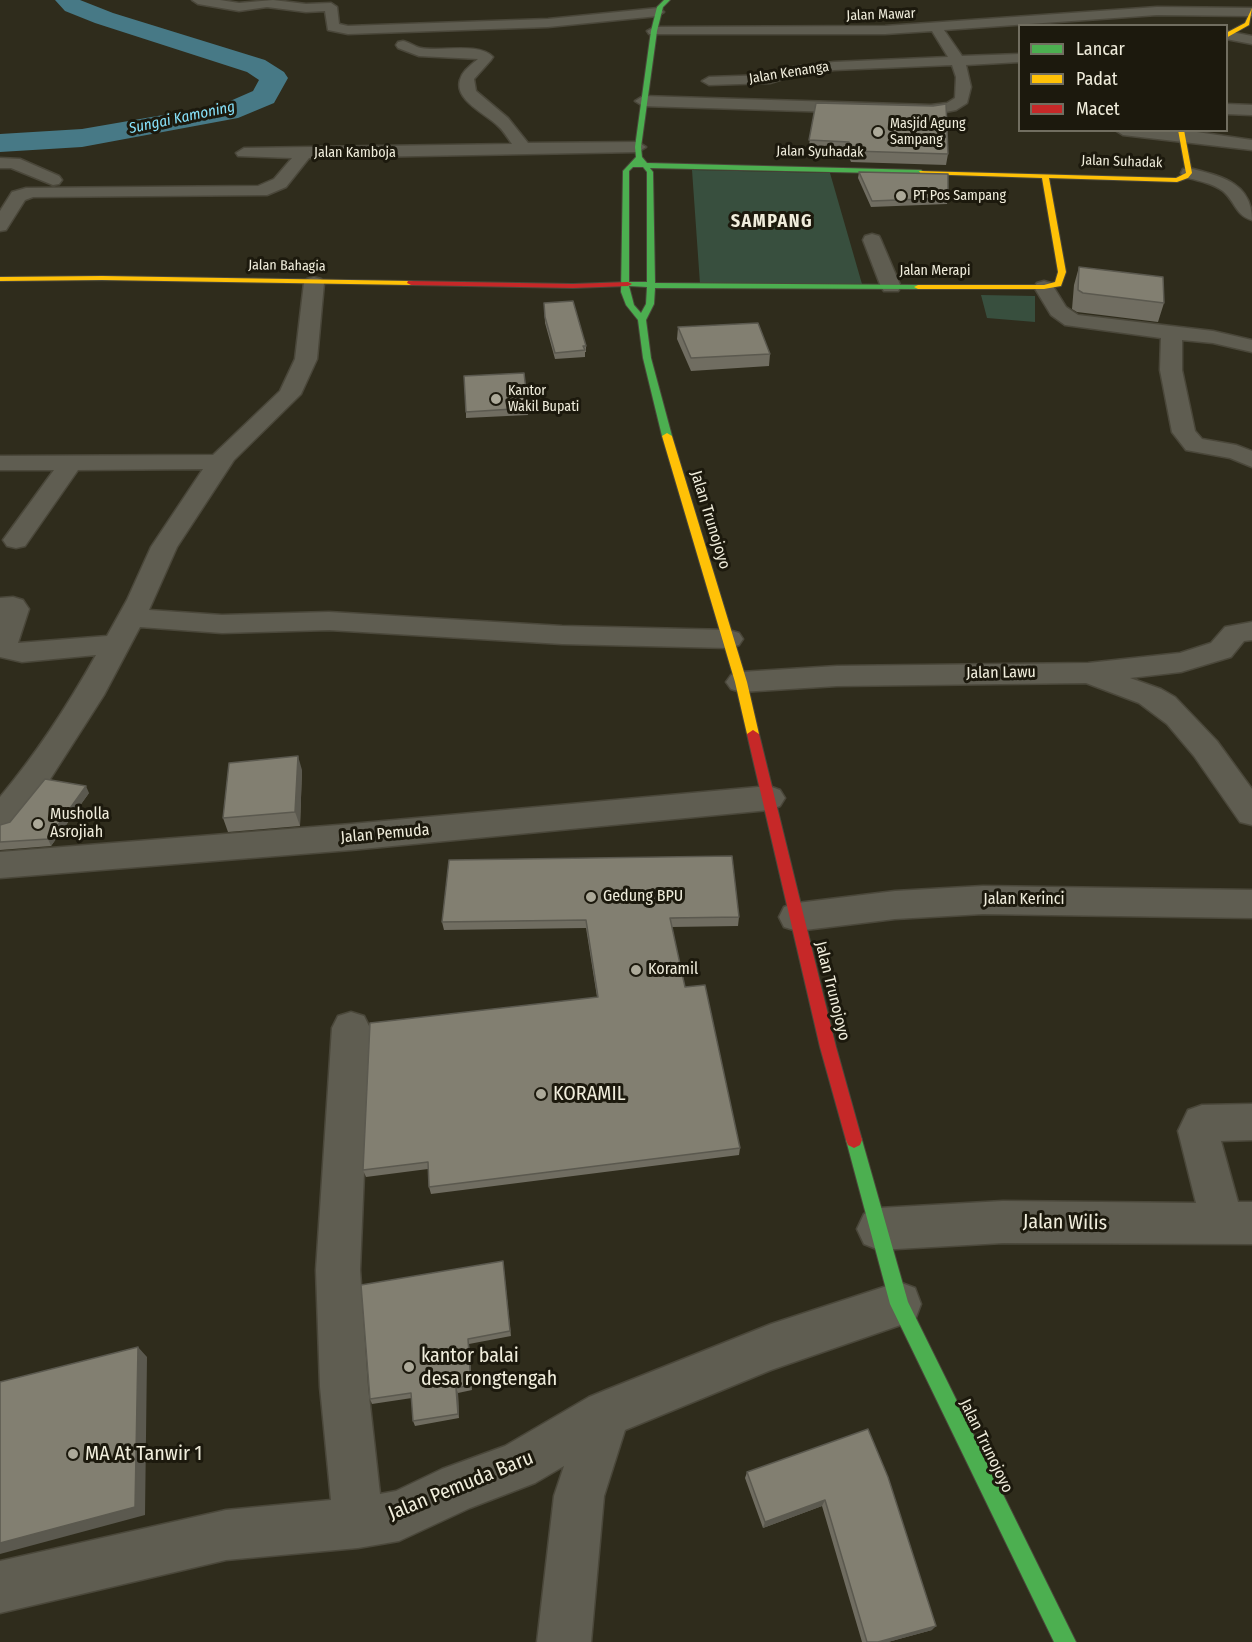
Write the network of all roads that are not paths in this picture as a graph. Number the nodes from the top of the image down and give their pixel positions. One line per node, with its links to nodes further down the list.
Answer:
1 (198, 0): 2 (street)
2 (660, 5): 7 (main road)
3 (944, 8): 5 (street)
4 (1252, 11): 5 (street, Jalan Mawar); 8 (main road)
5 (961, 25): 6 (street, Jalan Mawar)
6 (936, 27): 7 (street, Jalan Mawar); 13 (street)
7 (654, 31): 15 (main road)
8 (1228, 35)
9 (1228, 36): 10 (street)
10 (1252, 40)
11 (403, 45): 25 (street)
12 (1018, 58): 13 (street, Jalan Kenanga)
13 (958, 60): 14 (street, Jalan Kenanga); 19 (street)
14 (895, 63): 17 (street, Jalan Kenanga); 19 (street)
15 (646, 80): 16 (street); 18 (main road)
16 (662, 80)
17 (696, 80)
18 (643, 101): 19 (street); 28 (main road)
19 (918, 109)
20 (1228, 109): 21 (street)
21 (1252, 110)
22 (1162, 132): 23 (street)
23 (1181, 133): 24 (street); 30 (main road, Jalan Suhadak)
24 (1252, 145)
25 (523, 148): 27 (street, Jalan Kamboja); 28 (street, Jalan Kamboja)
26 (244, 153): 27 (street)
27 (304, 153): 36 (street, Jalan Kamboja)
28 (638, 159): 31 (main road, Jalan Syuhadak); 41 (main road); 44 (main road)
29 (0, 163): 32 (street)
30 (1189, 173): 31 (main road, Jalan Suhadak); 33 (street)
31 (1045, 177): 43 (main road)
32 (53, 180)
33 (1231, 189): 34 (street); 35 (street)
34 (1252, 190)
35 (1251, 215): 37 (street)
36 (0, 226)
37 (1243, 237)
38 (872, 240): 42 (street)
39 (0, 279): 40 (main road, Jalan Bahagia)
40 (314, 283): 44 (main road, Jalan Bahagia); 48 (street)
41 (650, 287): 42 (main road, Jalan Merapi); 44 (main road, Jalan Merapi); 45 (main road)
42 (891, 287): 43 (main road, Jalan Merapi)
43 (1044, 287): 46 (street)
44 (626, 288): 45 (main road)
45 (642, 320): 56 (main road, Jalan Trunojoyo)
46 (1172, 333): 47 (street); 49 (street)
47 (1252, 346)
48 (223, 458): 51 (street); 54 (street)
49 (1252, 460)
50 (0, 463): 51 (street)
51 (71, 463): 52 (street)
52 (16, 540)
53 (0, 607): 57 (street)
54 (131, 618): 56 (street); 57 (street)
55 (1252, 632): 58 (street, Jalan Lawu)
56 (729, 639): 59 (main road, Jalan Trunojoyo)
57 (117, 644): 62 (street)
58 (1088, 673): 59 (street, Jalan Lawu); 61 (street)
59 (741, 682): 60 (main road, Jalan Trunojoyo)
60 (769, 798): 63 (street, Jalan Pemuda); 65 (main road, Jalan Trunojoyo)
61 (1252, 813)
62 (0, 819)
63 (0, 865)
64 (1252, 904): 65 (street, Jalan Kerinci)
65 (797, 917): 69 (main road, Jalan Trunojoyo)
66 (351, 1028): 72 (street)
67 (1252, 1122): 68 (street)
68 (1237, 1222): 69 (street, Jalan Wilis)
69 (879, 1229): 70 (main road, Jalan Trunojoyo)
70 (899, 1304): 71 (street, Jalan Pemuda Baru); 75 (main road, Jalan Trunojoyo)
71 (606, 1414): 72 (street, Jalan Pemuda Baru); 74 (street)
72 (358, 1523): 73 (street, Jalan Pemuda Baru)
73 (0, 1587)
74 (564, 1642)
75 (1065, 1642)

